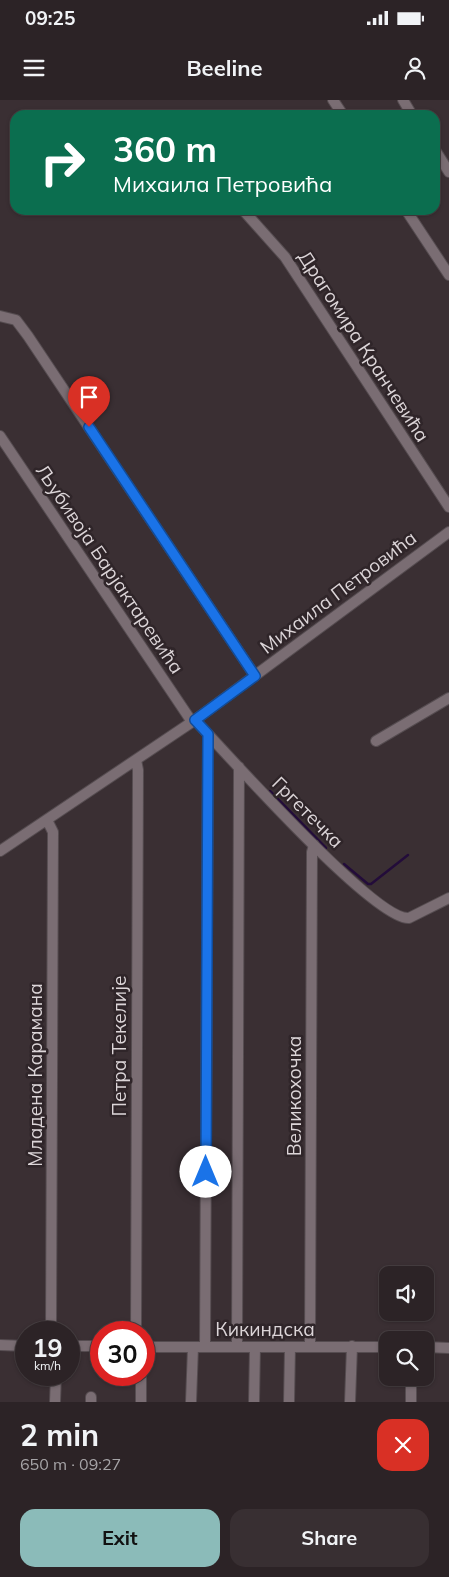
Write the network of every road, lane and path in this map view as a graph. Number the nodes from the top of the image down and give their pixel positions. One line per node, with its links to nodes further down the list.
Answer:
1 (440, 158): 2 (street)
2 (449, 172)
3 (248, 215): 8 (street, Драгомира Кранчевића)
4 (409, 215): 5 (street)
5 (449, 276)
6 (0, 316): 10 (street)
7 (0, 436): 12 (street, Љубивоја Барјактаревића)
8 (449, 506)
9 (449, 532): 10 (street, Михаила Петровића)
10 (255, 676): 12 (street, Михаила Петровића)
11 (449, 698): 14 (street)
12 (193, 721): 13 (street, Гргетечка); 15 (street, Михаила Петровића)
13 (208, 734): 16 (street, Гргетечка); 29 (street)
14 (376, 741)
15 (136, 760): 17 (street, Михаила Петровића); 22 (street, Петра Текелије)
16 (239, 767): 18 (street, Гргетечка); 30 (street)
17 (47, 820): 19 (street, Михаила Петровића); 21 (street, Младена Карамана)
18 (314, 846): 20 (street, Гргетечка); 25 (street, Великохочка)
19 (0, 851)
20 (449, 898)
21 (51, 1321)
22 (136, 1321)
23 (0, 1345): 24 (street)
24 (15, 1346)
25 (310, 1346): 26 (street, Кикиндска); 32 (street, Кикиндска)
26 (352, 1346): 33 (street, Кикиндска); 44 (street)
27 (155, 1347): 28 (street, Кикиндска)
28 (193, 1347): 29 (street, Кикиндска); 41 (street)
29 (205, 1347): 30 (street, Кикиндска)
30 (236, 1347): 31 (street, Кикиндска)
31 (255, 1347): 32 (street, Кикиндска); 42 (street)
32 (290, 1347): 43 (street)
33 (379, 1347)
34 (434, 1347): 35 (street)
35 (449, 1348)
36 (56, 1386): 39 (street)
37 (141, 1386): 40 (street)
38 (411, 1386): 45 (street)
39 (55, 1402)
40 (140, 1402)
41 (192, 1402)
42 (254, 1402)
43 (289, 1402)
44 (350, 1402)
45 (411, 1402)

